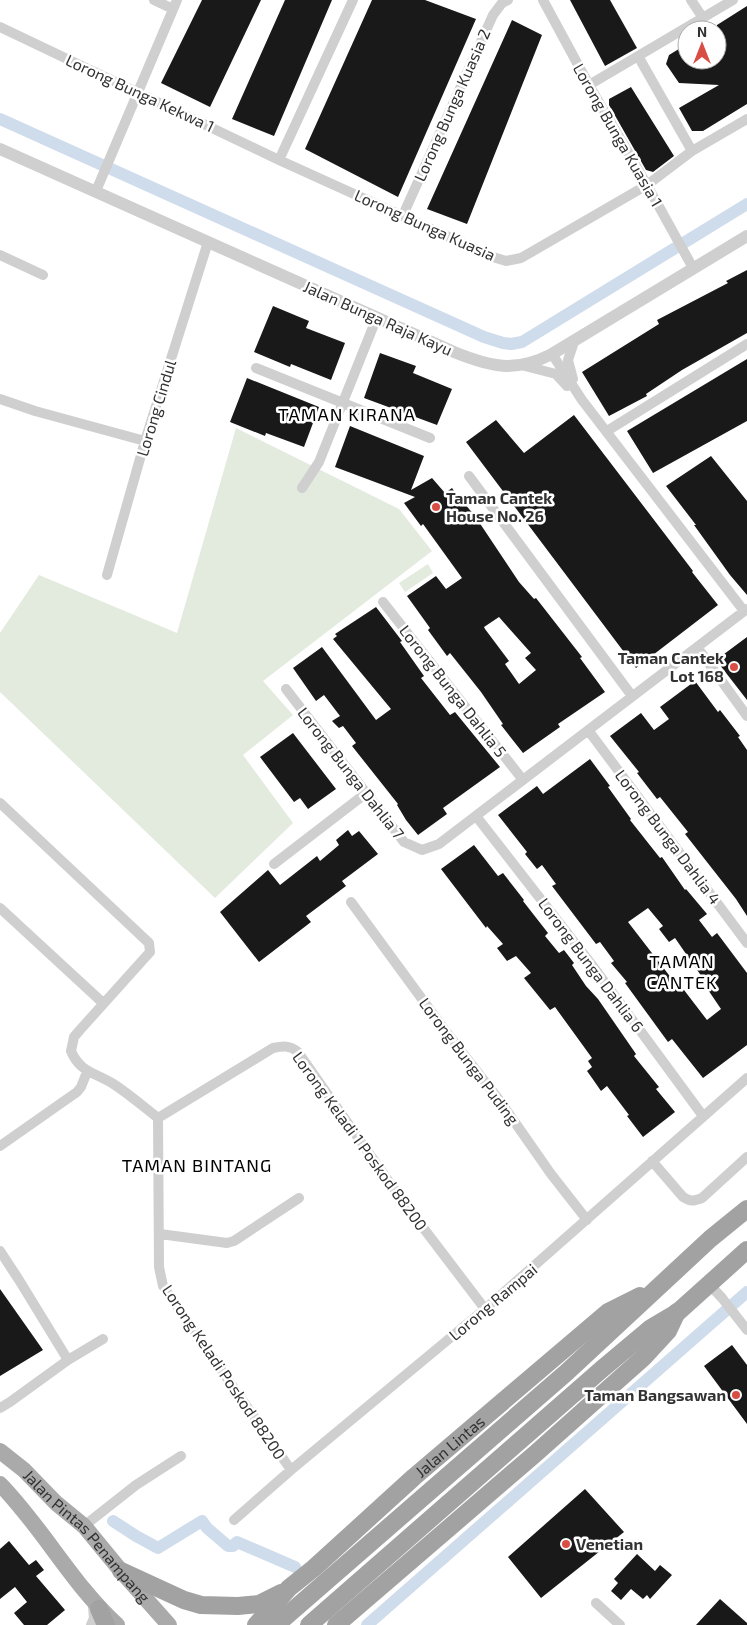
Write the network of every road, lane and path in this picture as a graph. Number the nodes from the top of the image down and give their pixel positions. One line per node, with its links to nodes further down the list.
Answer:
1 (154, 0): 7 (street)
2 (353, 0): 16 (street)
3 (508, 0): 19 (street, Lorong Bunga Kuasia 2)
4 (543, 0): 11 (street, Lorong Bunga Kuasia 1)
5 (691, 0): 8 (street)
6 (732, 0): 8 (street)
7 (175, 4): 12 (street)
8 (703, 18): 10 (street)
9 (0, 27): 12 (street, Lorong Bunga Kekwa 1)
10 (638, 56): 11 (street); 15 (street)
11 (589, 85): 17 (street, Lorong Bunga Kuasia 1)
12 (138, 93): 16 (street, Lorong Bunga Kekwa 1); 18 (street)
13 (747, 119): 15 (street, Lorong Bunga Kuasia)
14 (0, 149): 18 (street, Jalan Bunga Raja Kayu)
15 (692, 151): 17 (street, Lorong Bunga Kuasia)
16 (279, 160): 19 (street, Lorong Bunga Kuasia)
17 (647, 185): 19 (street, Lorong Bunga Kuasia); 23 (street, Lorong Bunga Kuasia 1)
18 (96, 191): 21 (street, Jalan Bunga Raja Kayu)
19 (403, 215)
20 (747, 236): 23 (street, Jalan Bunga Raja Kayu)
21 (208, 242): 25 (street, Jalan Bunga Raja Kayu); 36 (street, Lorong Cindul)
22 (0, 255): 24 (street)
23 (693, 268): 26 (street, Jalan Bunga Raja Kayu)
24 (43, 275)
25 (377, 317): 29 (street, Jalan Bunga Raja Kayu); 33 (street)
26 (574, 342): 28 (street, Jalan Bunga Raja Kayu); 32 (street)
27 (747, 344): 34 (street)
28 (552, 354): 29 (street, Jalan Bunga Raja Kayu); 32 (street)
29 (525, 366): 32 (street)
30 (256, 368): 33 (street)
31 (0, 399): 36 (street)
32 (582, 400): 34 (street)
33 (342, 402): 35 (street); 38 (street)
34 (607, 431): 41 (street)
35 (430, 438)
36 (145, 441): 39 (street, Lorong Cindul)
37 (469, 476): 44 (street)
38 (302, 488)
39 (107, 575)
40 (383, 602): 47 (street, Lorong Bunga Dahlia 5)
41 (745, 610): 42 (street)
42 (697, 648): 44 (street); 45 (street)
43 (286, 689): 48 (street, Lorong Bunga Dahlia 7)
44 (632, 696): 46 (street)
45 (747, 716)
46 (588, 730): 47 (street); 54 (street, Lorong Bunga Dahlia 4)
47 (523, 780): 50 (street)
48 (365, 794): 50 (street, Lorong Bunga Dahlia 7); 51 (street)
49 (0, 803): 55 (street)
50 (476, 816): 58 (street, Lorong Bunga Dahlia 6)
51 (274, 864)
52 (351, 902): 65 (street, Lorong Bunga Puding)
53 (0, 908): 55 (street)
54 (747, 943)
55 (103, 1003): 56 (street)
56 (87, 1072): 59 (street); 60 (street)
57 (747, 1078): 58 (street, Lorong Rampai)
58 (703, 1116): 62 (street, Lorong Rampai)
59 (158, 1118): 66 (street, Lorong Keladi Poskod 88200); 71 (street, Lorong Keladi 1 Poskod 88200)
60 (0, 1146)
61 (747, 1157): 62 (street)
62 (652, 1161): 65 (street, Lorong Rampai)
63 (299, 1198): 66 (street)
64 (747, 1207): 70 (highway, Jalan Lintas)
65 (587, 1220): 71 (street, Lorong Rampai)
66 (160, 1234): 79 (street, Lorong Keladi Poskod 88200)
67 (747, 1250): 69 (highway)
68 (0, 1251): 75 (street)
69 (709, 1284): 72 (highway); 73 (street)
70 (658, 1287): 84 (highway, Jalan Lintas); 87 (highway, Jalan Lintas)
71 (485, 1309): 79 (street, Lorong Rampai)
72 (678, 1312): 91 (highway); 92 (highway)
73 (744, 1327)
74 (103, 1339): 75 (street)
75 (68, 1360): 76 (street)
76 (0, 1408)
77 (0, 1451): 82 (main road, Jalan Pintas Penampang)
78 (181, 1456): 82 (street)
79 (291, 1470): 81 (street, Lorong Rampai)
80 (0, 1484): 86 (main road, Jalan Pintas Penampang)
81 (234, 1520)
82 (84, 1526): 83 (main road, Jalan Pintas Penampang)
83 (121, 1571): 84 (highway); 90 (main road, Jalan Pintas Penampang)
84 (289, 1588): 87 (highway, Jalan Lintas)
85 (596, 1603): 93 (street)
86 (98, 1611): 88 (street); 89 (main road, Jalan Pintas Penampang)
87 (262, 1624)
88 (91, 1625)
89 (117, 1625)
90 (169, 1625)
91 (309, 1625)
92 (336, 1625)
93 (620, 1625)

